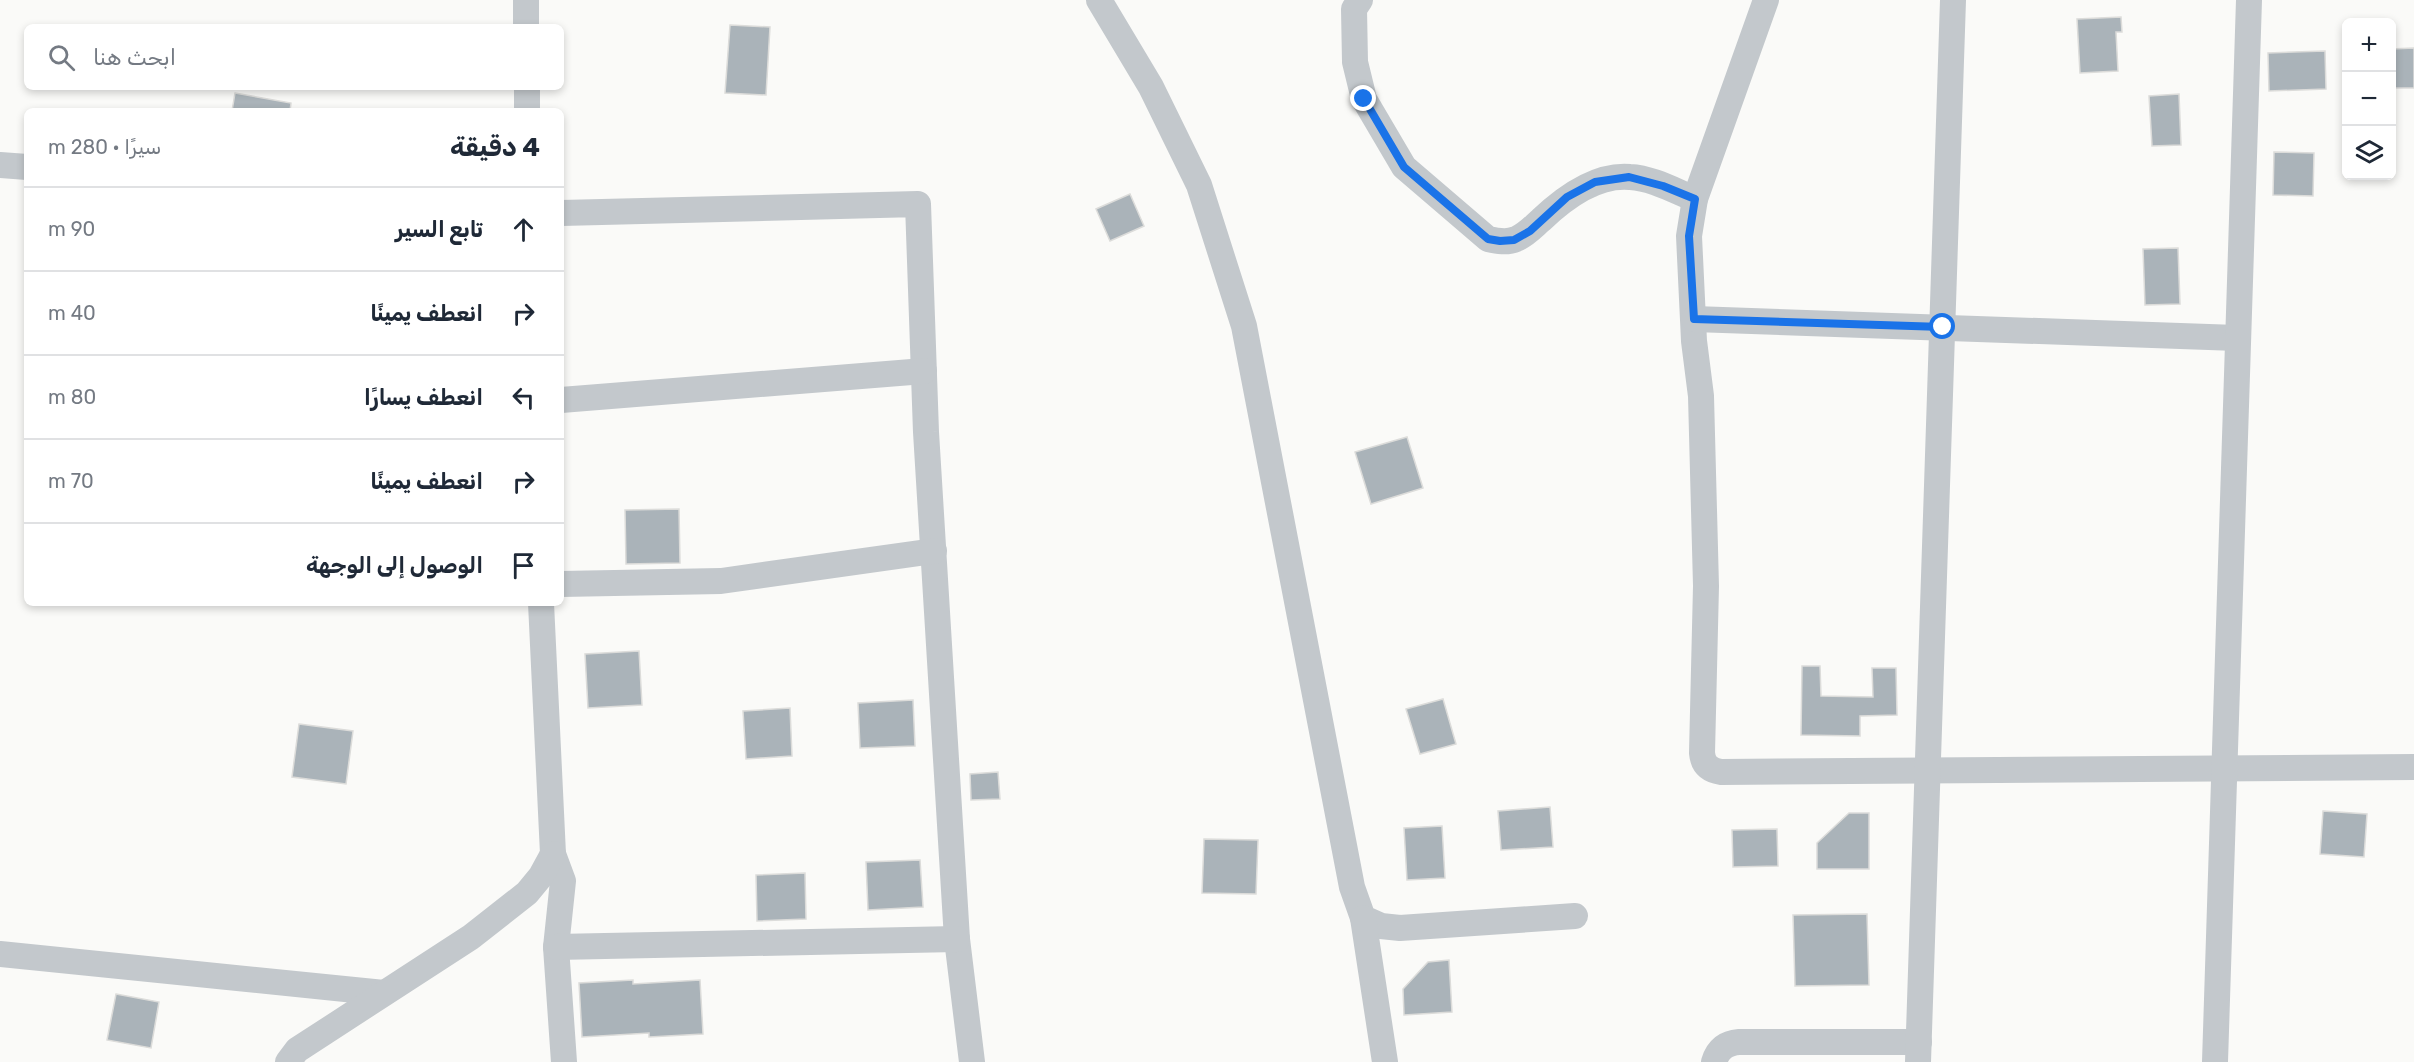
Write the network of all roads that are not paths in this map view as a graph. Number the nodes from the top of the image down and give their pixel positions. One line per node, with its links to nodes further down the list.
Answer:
1 (526, 0): 7 (street)
2 (1099, 0): 27 (street)
3 (1360, 0): 12 (street)
4 (1766, 0): 12 (street)
5 (1953, 0): 15 (street)
6 (2249, 0): 16 (street)
7 (526, 24)
8 (527, 90): 9 (street)
9 (527, 108)
10 (0, 165): 11 (street)
11 (24, 167)
12 (1695, 199): 14 (street)
13 (564, 213): 17 (street)
14 (1694, 319): 15 (street); 24 (street)
15 (1943, 327): 16 (street); 24 (street)
16 (2237, 338): 23 (street)
17 (924, 371): 18 (street); 19 (street)
18 (564, 400)
19 (934, 551): 20 (street); 28 (street)
20 (564, 584)
21 (541, 606): 25 (street)
22 (2414, 767): 23 (street)
23 (2225, 768): 24 (street); 38 (street)
24 (1927, 770): 32 (street)
25 (553, 854): 29 (street); 31 (street)
26 (1575, 916): 27 (street)
27 (1363, 918): 36 (street)
28 (957, 939): 29 (street); 35 (street)
29 (556, 947): 34 (street)
30 (0, 954): 31 (street)
31 (384, 993): 33 (street)
32 (1918, 1052): 37 (street)
33 (288, 1062)
34 (564, 1062)
35 (972, 1062)
36 (1385, 1062)
37 (1714, 1062)
38 (2215, 1062)

